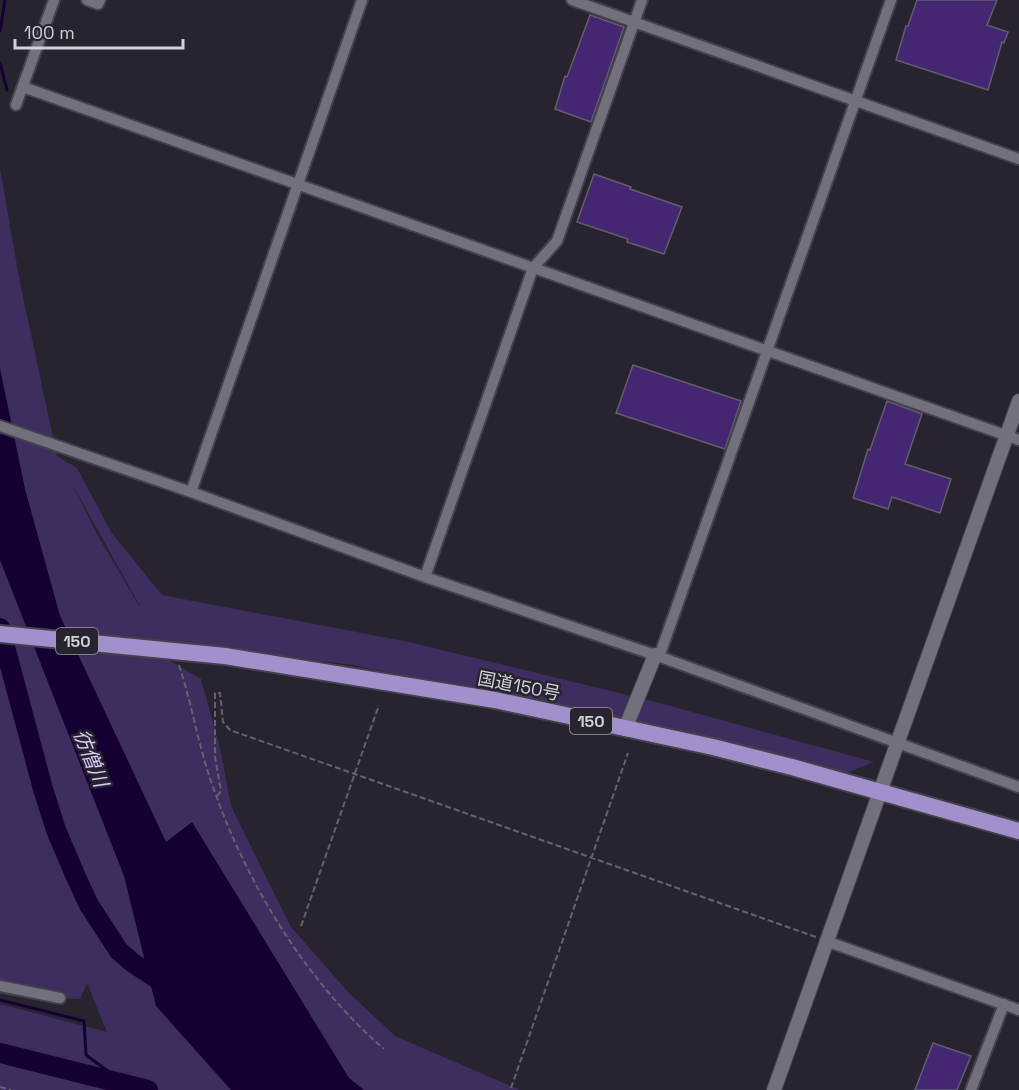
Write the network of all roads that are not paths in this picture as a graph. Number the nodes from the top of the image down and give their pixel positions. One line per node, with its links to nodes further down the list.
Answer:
1 (54, 0): 9 (street)
2 (87, 0): 3 (street)
3 (100, 0)
4 (362, 0): 13 (street)
5 (572, 0): 8 (street)
6 (642, 0): 8 (street)
7 (891, 0): 10 (street)
8 (634, 22): 10 (street); 14 (street)
9 (23, 87): 11 (street); 13 (street)
10 (855, 101): 12 (street); 15 (street)
11 (16, 105)
12 (1019, 159)
13 (297, 185): 14 (street); 19 (street)
14 (533, 268): 15 (street); 20 (street)
15 (767, 351): 18 (street); 22 (street)
16 (1019, 401): 18 (street)
17 (0, 426): 19 (street)
18 (1013, 438): 24 (street)
19 (191, 492): 20 (street)
20 (425, 577): 22 (street)
21 (0, 634): 23 (highway, 国道150号 / 150)
22 (657, 656): 23 (street); 24 (street)
23 (625, 729): 26 (highway, 国道150号 / 150)
24 (898, 744): 25 (street); 26 (street)
25 (1019, 787)
26 (879, 791): 27 (highway, 国道150号 / 150); 28 (street)
27 (1019, 831)
28 (826, 941): 31 (street); 33 (street)
29 (0, 986): 30 (street)
30 (60, 998)
31 (1004, 1004): 32 (street); 34 (street)
32 (1019, 1010)
33 (774, 1090)
34 (971, 1090)

